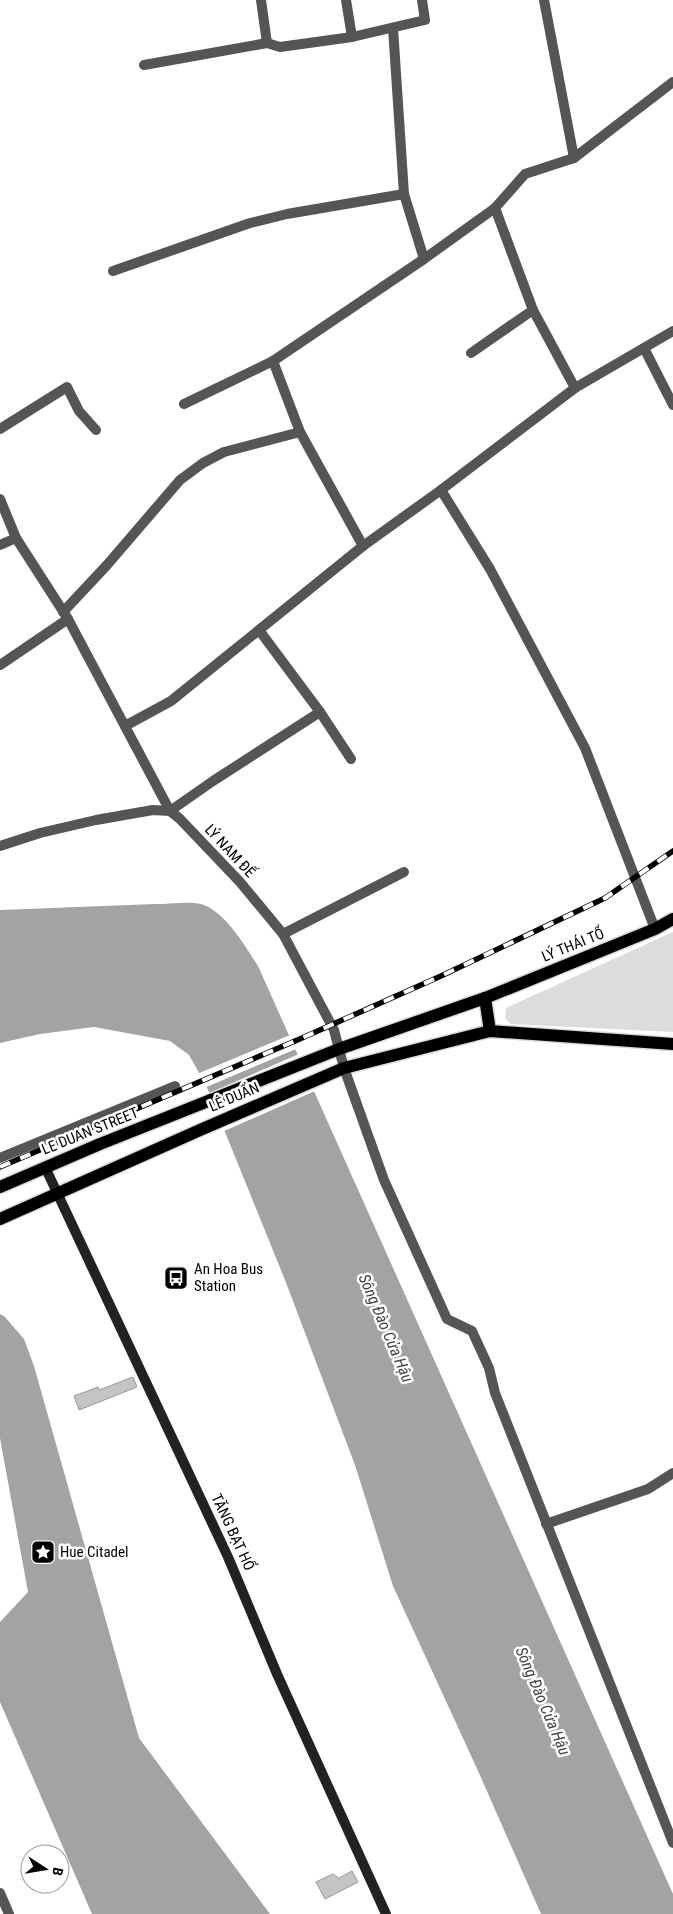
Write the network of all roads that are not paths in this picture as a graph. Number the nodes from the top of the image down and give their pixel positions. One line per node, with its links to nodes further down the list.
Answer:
1 (261, 0): 7 (street)
2 (346, 0): 6 (street)
3 (422, 0): 5 (street)
4 (544, 0): 10 (street)
5 (393, 28): 6 (street); 11 (street)
6 (352, 37): 7 (street)
7 (267, 43): 8 (street)
8 (144, 65)
9 (673, 82): 10 (street)
10 (574, 158): 12 (street)
11 (404, 194): 13 (street); 14 (street)
12 (495, 208): 13 (street); 15 (street)
13 (424, 260): 19 (street)
14 (113, 270)
15 (533, 310): 18 (street); 20 (street)
16 (673, 331): 17 (street)
17 (644, 348): 20 (street); 22 (street)
18 (471, 353)
19 (273, 360): 21 (street); 25 (street)
20 (575, 388): 26 (street)
21 (184, 404)
22 (673, 405)
23 (0, 429): 24 (street)
24 (96, 430)
25 (300, 432): 30 (street); 31 (street)
26 (441, 490): 30 (street); 41 (street)
27 (0, 499): 28 (street, LÝ NAM ĐẾ)
28 (16, 538): 29 (street); 31 (street, LÝ NAM ĐẾ)
29 (0, 545)
30 (363, 546): 32 (street)
31 (66, 616): 33 (street); 35 (street, LÝ NAM ĐẾ)
32 (259, 630): 34 (street); 35 (street)
33 (0, 666)
34 (320, 712): 36 (street); 37 (street)
35 (125, 726): 37 (street, LÝ NAM ĐẾ)
36 (351, 759)
37 (170, 811): 38 (street); 42 (street, LÝ NAM ĐẾ)
38 (0, 846)
39 (404, 872): 42 (street)
40 (673, 919): 41 (main road, LÝ THÁI TỔ)
41 (655, 929): 43 (main road, LÝ THÁI TỔ)
42 (283, 934): 46 (street, LÝ NAM ĐẾ)
43 (485, 998): 44 (main road); 46 (main road, LÊ DUẨN)
44 (490, 1031): 45 (main road); 47 (main road, LÊ DUẨN)
45 (673, 1044)
46 (335, 1050): 47 (street, LÝ NAM ĐẾ); 49 (main road, LÊ DUẨN)
47 (339, 1070): 53 (main road, LÊ DUẨN); 56 (street, LÝ NAM ĐẾ)
48 (175, 1086): 50 (street)
49 (194, 1107): 51 (main road, LE DUAN STREET)
50 (0, 1158)
51 (45, 1166): 52 (main road, LE DUAN STREET); 53 (main road, TĂNG BẠT HỔ)
52 (0, 1187)
53 (58, 1194): 54 (main road, LÊ DUẨN); 60 (main road, TĂNG BẠT HỔ)
54 (0, 1219)
55 (673, 1473): 56 (street)
56 (546, 1524): 57 (street, LÝ NAM ĐẾ)
57 (673, 1843)
58 (0, 1893): 59 (street)
59 (9, 1914)
60 (386, 1914)

